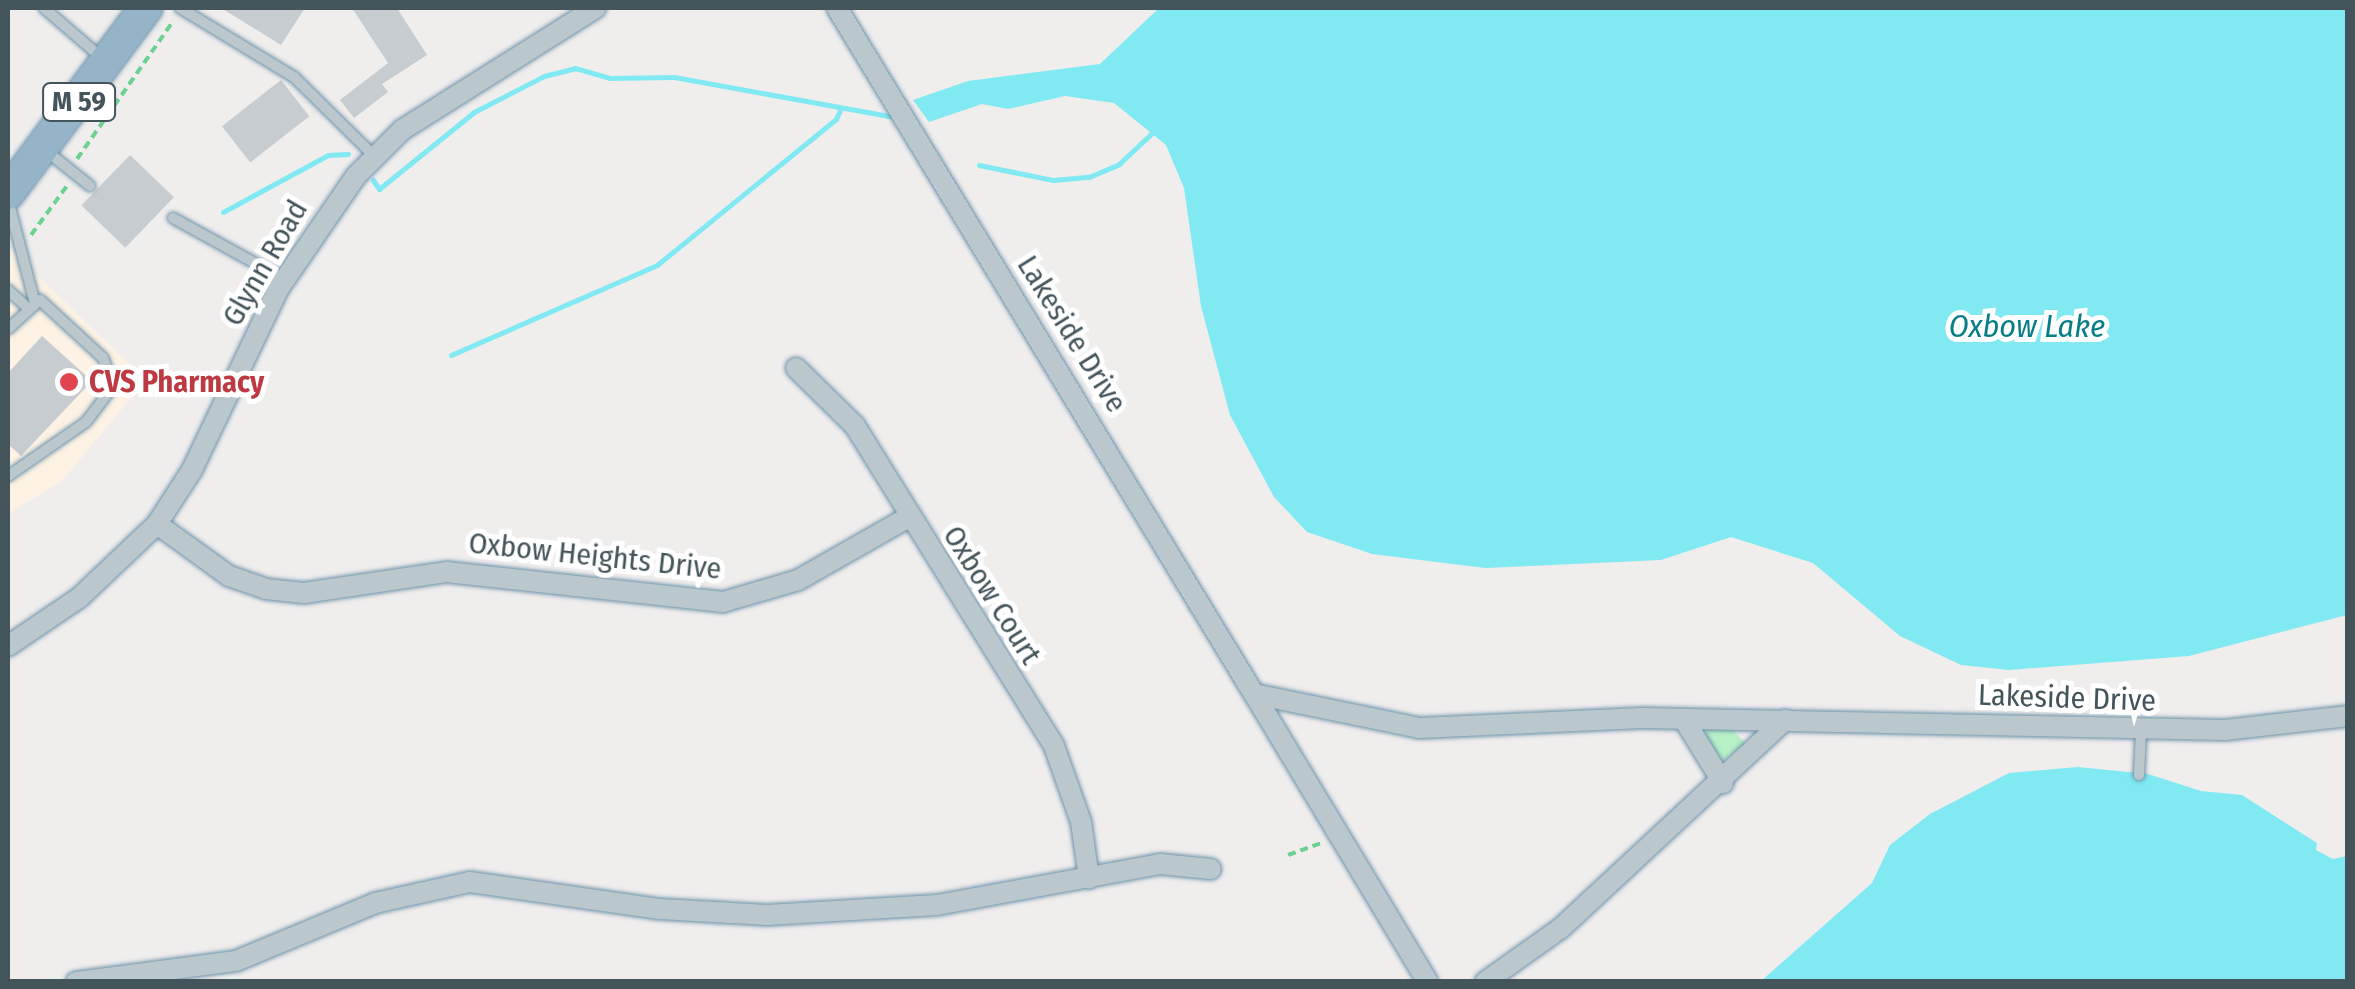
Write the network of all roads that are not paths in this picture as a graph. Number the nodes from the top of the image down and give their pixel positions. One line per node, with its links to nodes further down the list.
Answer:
1 (44, 8): 6 (lane)
2 (146, 8): 6 (highway, M 59)
3 (181, 8): 8 (lane)
4 (596, 8): 8 (street, Glynn Road)
5 (837, 8): 21 (street, Lakeside Drive)
6 (108, 63): 7 (highway, M 59)
7 (43, 149): 9 (lane); 10 (highway, M 59)
8 (375, 157): 12 (street, Glynn Road)
9 (90, 186)
10 (8, 197): 14 (lane)
11 (172, 218): 12 (lane)
12 (284, 279): 19 (street, Glynn Road)
13 (8, 290): 14 (lane)
14 (30, 304): 15 (lane); 17 (lane)
15 (8, 328)
16 (796, 368): 18 (street, Oxbow Court)
17 (8, 476)
18 (907, 518): 19 (street, Oxbow Heights Drive); 29 (street, Oxbow Court)
19 (157, 524): 20 (street, Glynn Road)
20 (8, 646)
21 (1254, 694): 23 (street, Lakeside Drive); 31 (street, Lakeside Drive)
22 (2348, 716): 25 (street, Lakeside Drive)
23 (1684, 720): 24 (street, Lakeside Drive); 27 (street)
24 (1785, 720): 25 (street, Lakeside Drive); 27 (street)
25 (2141, 731): 26 (lane)
26 (2139, 775)
27 (1723, 783): 32 (street)
28 (1211, 868): 29 (street)
29 (1089, 878): 30 (street)
30 (76, 982)
31 (1428, 982)
32 (1485, 982)

